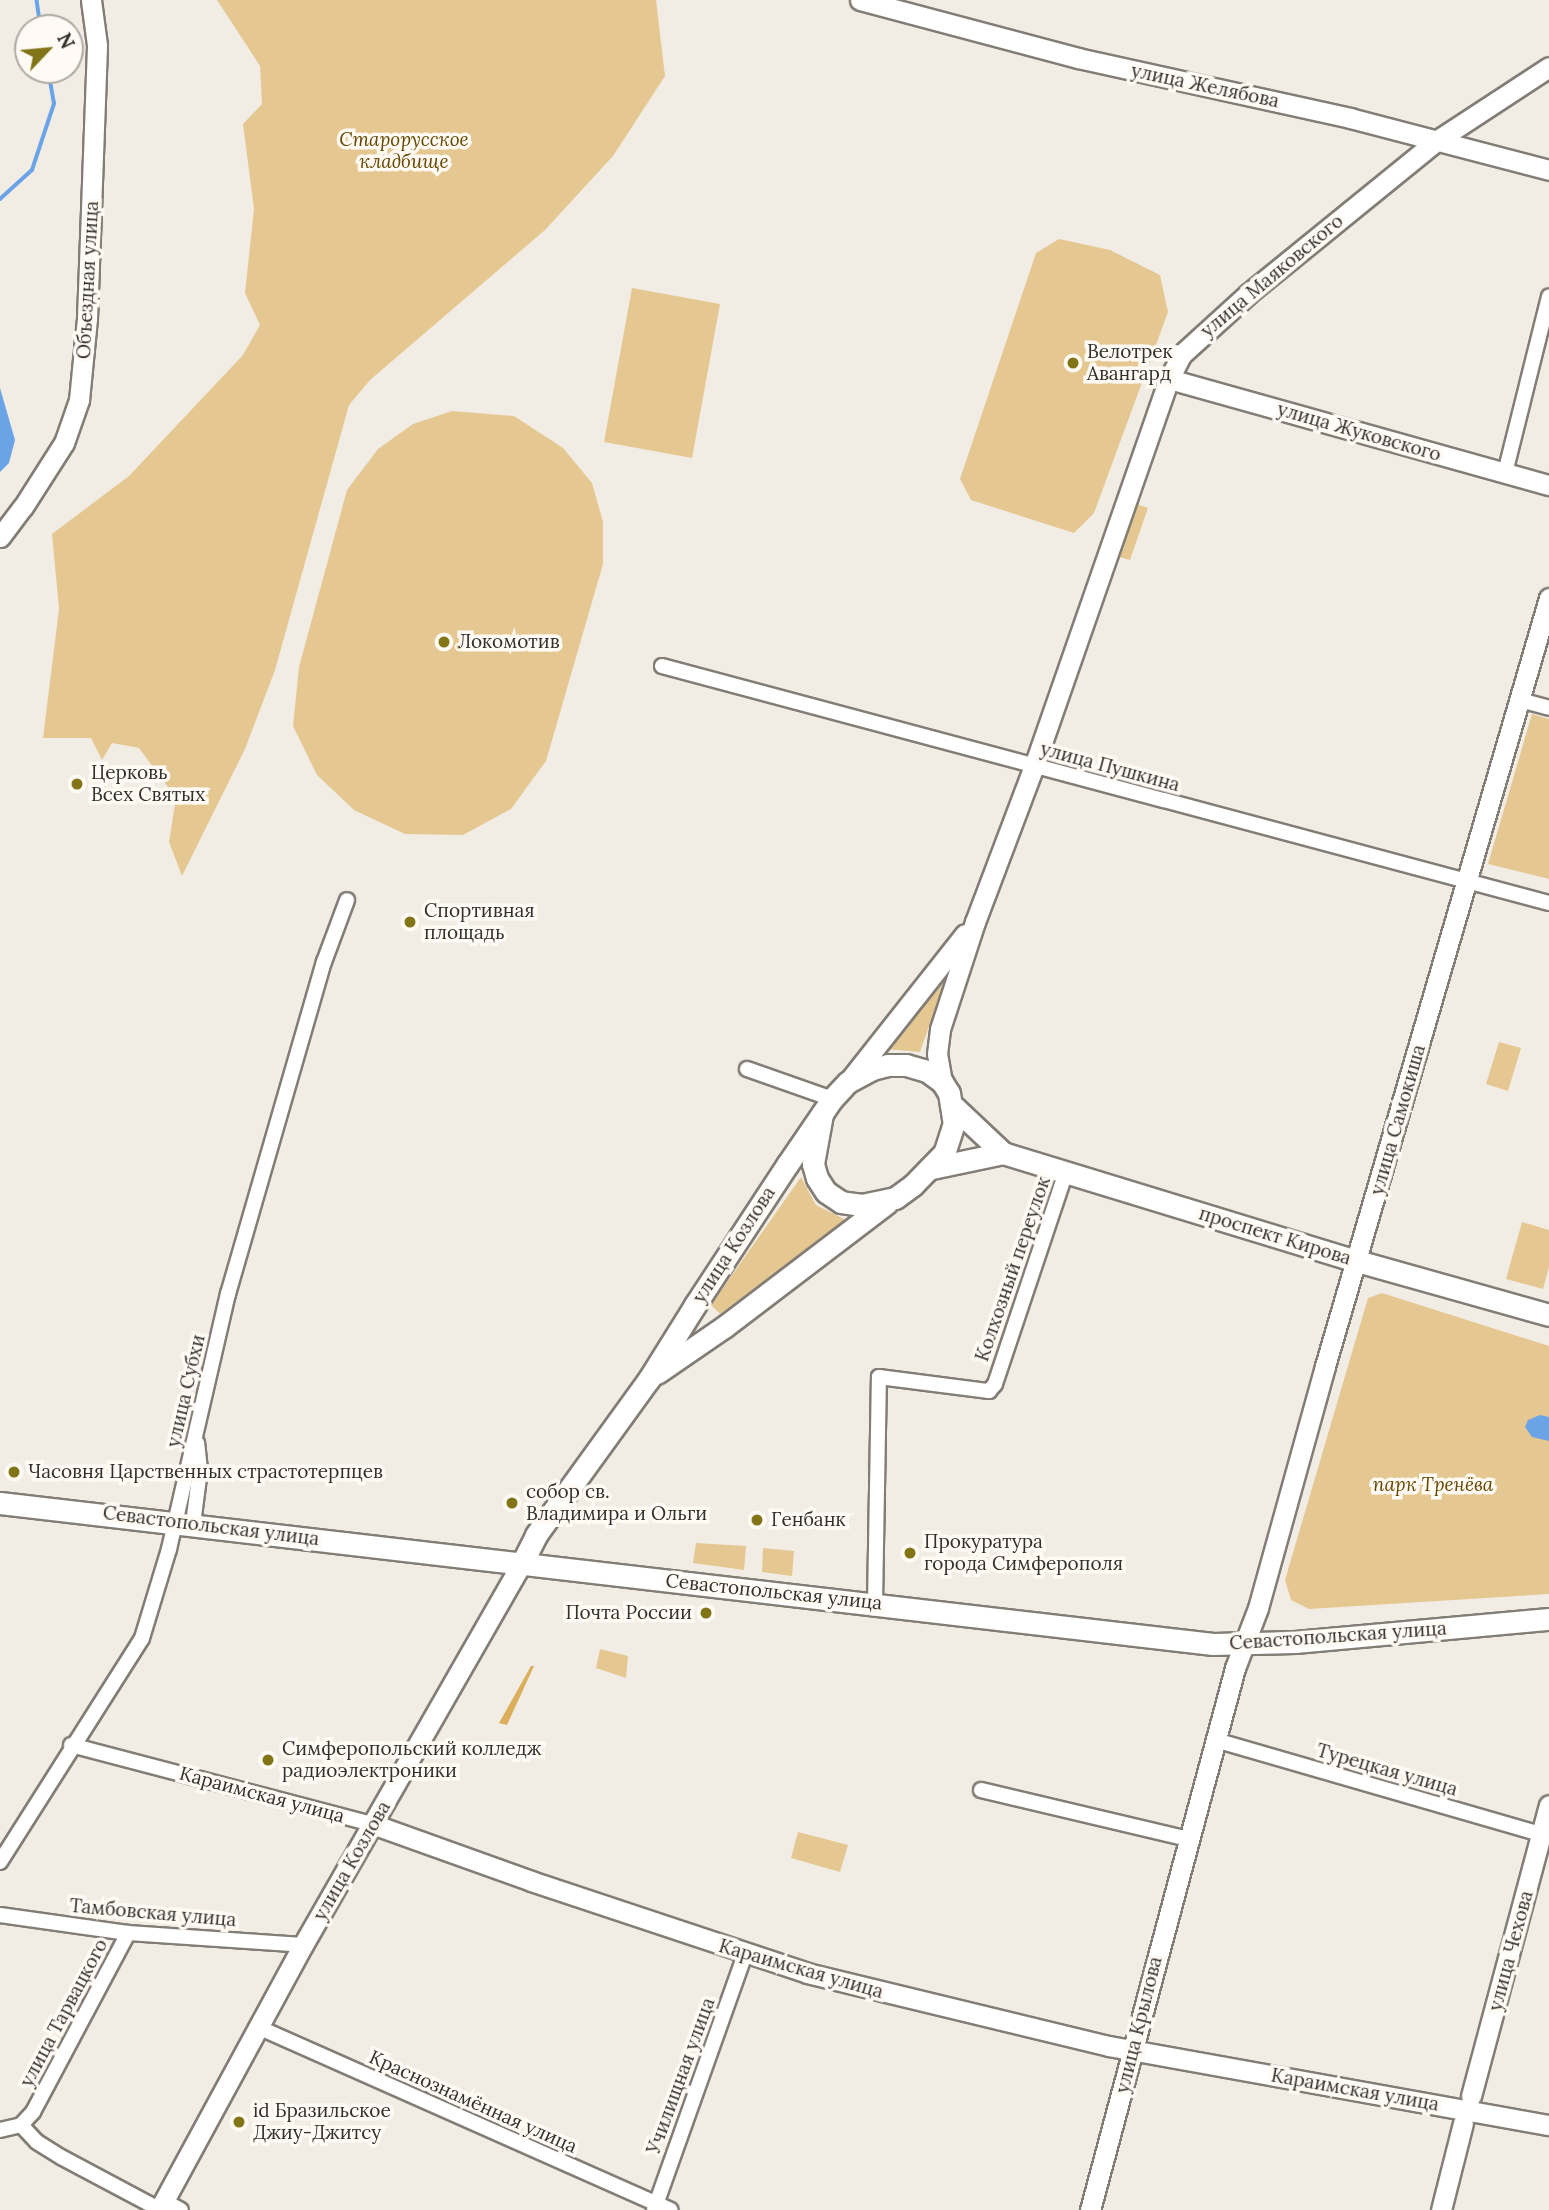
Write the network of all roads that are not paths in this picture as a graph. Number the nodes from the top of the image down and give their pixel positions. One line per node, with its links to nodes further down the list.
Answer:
1 (91, 0): 10 (main road, Объездная улица)
2 (860, 0): 4 (main road, улица Желябова)
3 (1549, 67): 4 (main road, улица Маяковского)
4 (1436, 141): 5 (main road, улица Желябова); 7 (main road, улица Маяковского)
5 (1549, 170)
6 (1549, 296): 8 (street)
7 (1169, 379): 8 (main road, улица Жуковского); 15 (main road, улица Маяковского)
8 (1505, 473): 9 (main road, улица Жуковского)
9 (1549, 485)
10 (0, 537)
11 (1549, 598): 13 (main road, улица Самокиша)
12 (662, 666): 15 (street, улица Пушкина)
13 (1520, 700): 14 (street); 16 (main road, улица Самокиша)
14 (1549, 708)
15 (1034, 766): 16 (street, улица Пушкина); 19 (main road, улица Маяковского)
16 (1467, 883): 18 (street, улица Пушкина); 29 (main road, улица Самокиша)
17 (347, 900): 34 (street, улица Субхи)
18 (1549, 904)
19 (975, 922): 21 (main road); 22 (main road, улица Маяковского)
20 (747, 1069): 23 (street)
21 (848, 1082): 22 (main road); 23 (main road)
22 (942, 1082): 24 (main road)
23 (827, 1106): 28 (main road); 30 (main road, улица Козлова)
24 (954, 1107): 25 (main road, проспект Кирова); 26 (main road)
25 (1003, 1153): 26 (main road, проспект Кирова); 27 (main road, проспект Кирова)
26 (932, 1168): 28 (main road)
27 (1066, 1172): 29 (main road, проспект Кирова); 38 (street, Колхозный переулок)
28 (895, 1198): 32 (main road, улица Козлова)
29 (1357, 1261): 31 (main road, проспект Кирова); 40 (main road, улица Самокиша)
30 (695, 1305): 32 (main road); 33 (main road, улица Козлова)
31 (1549, 1315)
32 (724, 1327): 33 (main road, улица Козлова)
33 (649, 1378): 37 (main road, улица Козлова)
34 (194, 1441): 36 (street); 36 (street)
35 (0, 1503): 36 (main road, Севастопольская улица)
36 (183, 1516): 37 (main road, Севастопольская улица); 42 (street)
37 (520, 1565): 38 (main road, Севастопольская улица); 45 (main road, улица Козлова)
38 (875, 1603): 40 (main road, Севастопольская улица)
39 (1549, 1619): 40 (main road, Севастопольская улица)
40 (1246, 1642): 41 (main road, улица Крылова)
41 (1215, 1740): 46 (street, Турецкая улица); 47 (main road, улица Крылова)
42 (71, 1745): 45 (street, Караимская улица); 48 (street)
43 (981, 1790): 47 (street)
44 (1549, 1805): 46 (main road, улица Чехова)
45 (375, 1825): 51 (main road, улица Козлова); 52 (main road, Караимская улица)
46 (1546, 1835): 55 (main road, улица Чехова)
47 (1188, 1839): 54 (main road, улица Крылова)
48 (0, 1862)
49 (0, 1915): 50 (street, Тамбовская улица)
50 (128, 1933): 51 (street, Тамбовская улица); 57 (street, улица Тарвацкого)
51 (303, 1945): 53 (main road, улица Козлова)
52 (744, 1954): 54 (main road, Караимская улица); 61 (street, Училищная улица)
53 (260, 2028): 60 (main road, улица Козлова); 61 (street, Краснознамённая улица)
54 (1133, 2049): 58 (main road, Караимская улица); 63 (main road, улица Крылова)
55 (1471, 2096)
56 (1463, 2123): 64 (main road)
57 (21, 2125): 59 (street); 60 (street)
58 (1549, 2125)
59 (0, 2130)
60 (166, 2207)
61 (655, 2207): 62 (street, Краснознамённая улица)
62 (670, 2210)
63 (1090, 2210)
64 (1441, 2210)

